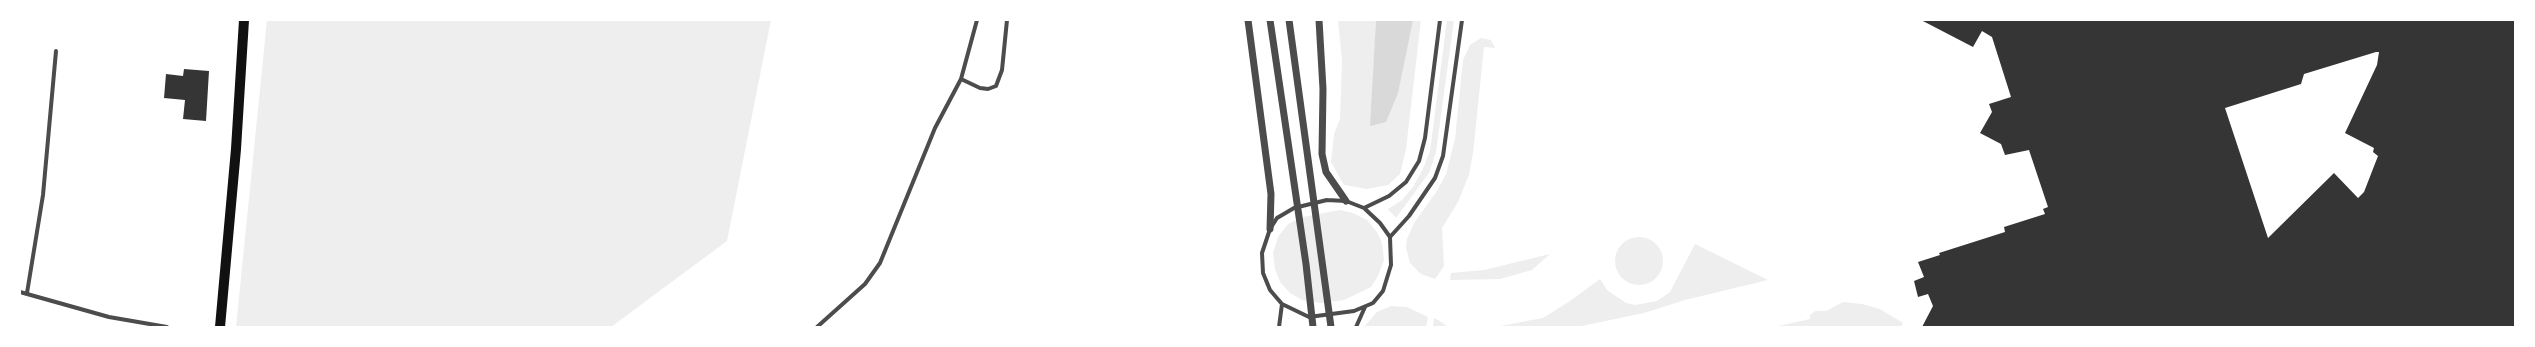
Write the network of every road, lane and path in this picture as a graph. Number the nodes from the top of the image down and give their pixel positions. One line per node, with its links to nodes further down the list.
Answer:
1 (244, 20): 21 (main road)
2 (977, 20): 11 (street)
3 (1007, 20): 11 (street)
4 (1248, 20): 14 (street)
5 (1270, 20): 24 (street)
6 (1289, 20): 25 (street)
7 (1319, 20): 12 (street)
8 (1440, 20): 13 (street)
9 (1462, 20): 15 (street)
10 (56, 51): 17 (street)
11 (960, 79): 22 (street)
12 (1346, 201): 13 (street); 14 (street)
13 (1364, 208): 15 (street)
14 (1270, 229): 18 (street)
15 (1390, 236): 19 (street)
16 (20, 292): 17 (street)
17 (26, 293): 20 (street)
18 (1282, 304): 19 (street); 23 (street)
19 (1366, 307): 26 (street)
20 (167, 327)
21 (220, 327)
22 (817, 327)
23 (1279, 327)
24 (1313, 327)
25 (1331, 327)
26 (1356, 327)

